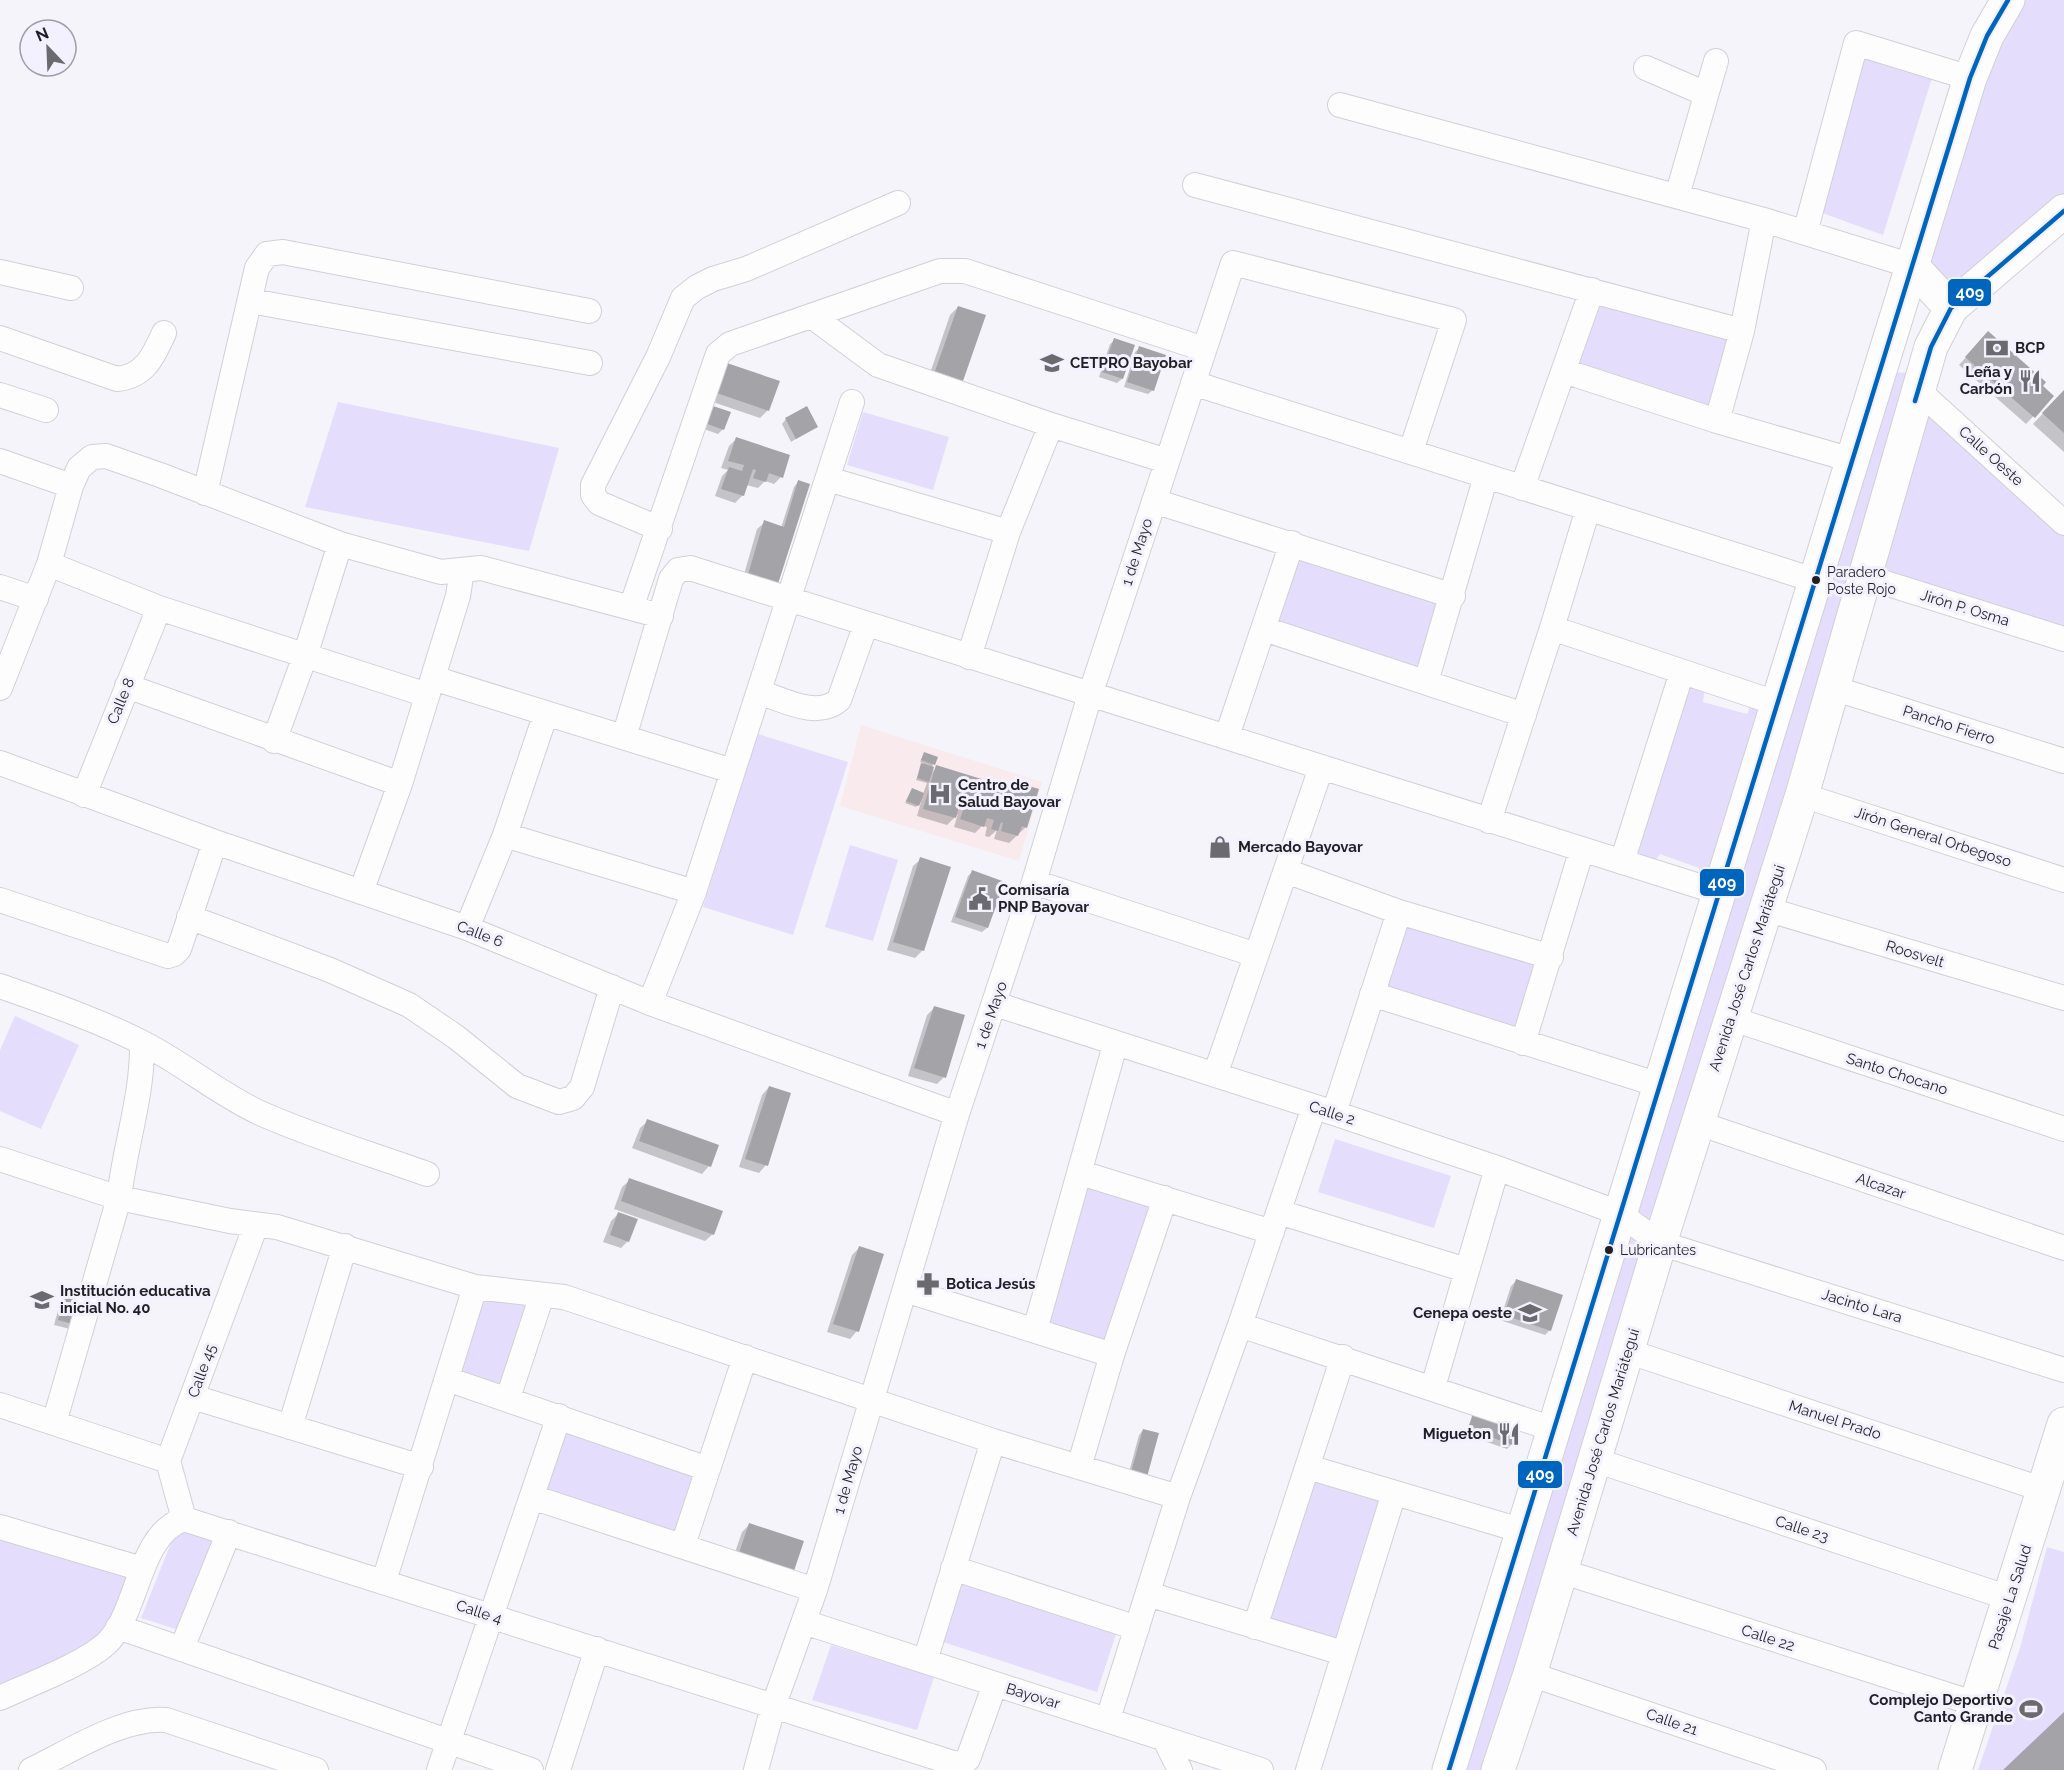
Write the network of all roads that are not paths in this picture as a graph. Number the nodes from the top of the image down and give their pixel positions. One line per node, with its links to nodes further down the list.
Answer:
1 (2008, 0): 4 (main road)
2 (1716, 61): 5 (street)
3 (1646, 68): 5 (street)
4 (1970, 78): 12 (street); 13 (main road)
5 (1706, 94): 8 (street)
6 (1340, 105): 8 (street)
7 (1195, 184): 16 (street)
8 (1677, 196): 11 (street)
9 (898, 204): 47 (street)
10 (2064, 211): 18 (main road, Avenida José Carlos Mariátegui)
11 (1764, 220): 12 (street); 21 (street)
12 (1805, 233): 13 (street)
13 (1912, 266): 18 (main road); 25 (main road)
14 (0, 272): 15 (street)
15 (71, 288)
16 (1592, 290): 21 (street); 27 (street)
17 (251, 300): 19 (street); 26 (street); 43 (street)
18 (1951, 308): 28 (main road, Avenida José Carlos Mariátegui)
19 (588, 311)
20 (813, 316): 24 (street); 34 (street); 47 (street)
21 (1742, 331): 33 (street)
22 (164, 333): 23 (street)
23 (0, 338)
24 (1204, 349): 29 (street, 1 de Mayo); 35 (street, 1 de Mayo)
25 (1885, 353): 28 (main road); 36 (main road)
26 (590, 363)
27 (1564, 371): 33 (street); 42 (street)
28 (1922, 378): 46 (street, Calle Oeste); 53 (main road, Avenida José Carlos Mariátegui)
29 (1193, 383): 35 (street); 38 (street, 1 de Mayo)
30 (0, 395): 32 (street)
31 (852, 402): 40 (street)
32 (46, 410)
33 (1717, 421): 36 (street)
34 (1051, 425): 38 (street); 48 (street)
35 (1411, 451): 39 (street)
36 (1852, 460): 54 (main road)
37 (0, 461): 41 (street)
38 (1167, 461): 44 (street, 1 de Mayo)
39 (1486, 476): 42 (street); 56 (street)
40 (828, 479): 48 (street); 58 (street)
41 (71, 486): 43 (street); 51 (street)
42 (1522, 488): 45 (street)
43 (205, 493): 50 (street)
44 (1154, 501): 49 (street); 75 (street, 1 de Mayo)
45 (1588, 509): 54 (street); 63 (street)
46 (2064, 523)
47 (660, 529): 60 (street)
48 (1008, 532): 67 (street)
49 (1292, 543): 56 (street); 64 (street)
50 (340, 544): 52 (street); 66 (street)
51 (49, 564): 57 (street); 59 (street)
52 (462, 570): 60 (street); 71 (street)
53 (1866, 577): 65 (street, Jirón P. Osma); 73 (main road, Avenida José Carlos Mariátegui)
54 (1814, 580): 76 (main road)
55 (0, 587): 57 (street)
56 (1453, 596): 69 (street)
57 (36, 599): 72 (street)
58 (790, 600): 61 (street); 62 (street); 74 (street)
59 (159, 608): 66 (street); 70 (street, Calle 8)
60 (631, 608): 61 (street)
61 (661, 616): 80 (street)
62 (866, 624): 67 (street); 74 (street)
63 (1552, 628): 68 (street); 78 (street)
64 (1264, 629): 69 (street); 79 (street)
65 (2064, 639)
66 (305, 656): 71 (street); 81 (street)
67 (969, 657): 75 (street)
68 (1682, 672): 76 (street); 93 (street)
69 (1426, 682): 78 (street)
70 (127, 686): 81 (street); 87 (street, Calle 8)
71 (430, 686): 77 (street); 86 (street)
72 (0, 688)
73 (1833, 688): 82 (street, Pancho Fierro); 88 (main road, Avenida José Carlos Mariátegui)
74 (759, 692): 85 (street)
75 (1090, 695): 79 (street); 96 (street, 1 de Mayo)
76 (1776, 703): 99 (main road)
77 (546, 713): 80 (street); 90 (street)
78 (1524, 716): 89 (street)
79 (1227, 736): 84 (street)
80 (624, 737): 85 (street)
81 (274, 741): 86 (street)
82 (2064, 761)
83 (0, 763): 87 (street, Calle 6)
84 (1321, 768): 89 (street); 94 (street)
85 (732, 771): 98 (street)
86 (400, 784): 97 (street)
87 (84, 795): 91 (street, Calle 6)
88 (1802, 795): 95 (street, Jirón General Orbegoso); 101 (main road, Avenida José Carlos Mariátegui)
89 (1489, 820): 92 (street)
90 (504, 835): 98 (street); 104 (street)
91 (215, 842): 97 (street, Calle 6); 103 (street)
92 (1582, 849): 93 (street); 106 (street)
93 (1622, 862): 99 (street)
94 (1286, 871): 102 (street); 105 (street)
95 (2064, 880)
96 (1034, 882): 105 (street); 112 (street, 1 de Mayo)
97 (361, 892): 104 (street, Calle 6)
98 (694, 892): 111 (street)
99 (1718, 892): 118 (main road)
100 (0, 900): 103 (street)
101 (1767, 909): 110 (street, Roosvelt); 113 (main road, Avenida José Carlos Mariátegui)
102 (1399, 912): 106 (street); 109 (street)
103 (189, 917): 108 (street)
104 (467, 928): 108 (street, Calle 6)
105 (1256, 955): 117 (street)
106 (1551, 957): 115 (street)
107 (0, 986): 114 (street)
108 (612, 987): 111 (street, Calle 6)
109 (1372, 994): 115 (street); 119 (street)
110 (2064, 998)
111 (650, 1003): 120 (street, Calle 6)
112 (995, 1004): 116 (street, Calle 2); 120 (street, 1 de Mayo)
113 (1730, 1018): 121 (main road, Avenida José Carlos Mariátegui); 122 (street, Santo Chocano)
114 (142, 1043): 126 (street); 127 (street)
115 (1523, 1043): 118 (street)
116 (1115, 1045): 117 (street, Calle 2); 125 (street)
117 (1215, 1075): 119 (street, Calle 2)
118 (1659, 1085): 129 (main road)
119 (1324, 1110): 124 (street, Calle 2); 130 (street)
120 (957, 1114): 137 (street, 1 de Mayo)
121 (1698, 1124): 132 (main road, Avenida José Carlos Mariátegui); 134 (street, Alcazar)
122 (2064, 1130)
123 (0, 1159): 127 (street)
124 (1497, 1168): 129 (street, Calle 2); 135 (street)
125 (1080, 1173): 128 (street); 140 (street)
126 (427, 1174)
127 (119, 1198): 131 (street); 153 (street)
128 (1165, 1198): 130 (street); 142 (street)
129 (1619, 1213): 132 (street, Calle 2); 156 (main road)
130 (1275, 1222): 135 (street); 139 (street)
131 (256, 1225): 133 (street); 148 (street, Calle 45)
132 (1660, 1243): 141 (main road, Avenida José Carlos Mariátegui); 145 (street, Jacinto Lara)
133 (345, 1246): 136 (street); 155 (street)
134 (2064, 1248)
135 (1466, 1270): 147 (street)
136 (475, 1287): 138 (street); 146 (street)
137 (905, 1290): 140 (street); 150 (street, 1 de Mayo)
138 (542, 1295): 143 (street); 149 (street)
139 (1240, 1325): 144 (street); 167 (street)
140 (1035, 1330): 142 (street)
141 (1627, 1351): 158 (main road, Avenida José Carlos Mariátegui); 164 (street, Manuel Prado)
142 (1112, 1355): 161 (street)
143 (745, 1357): 150 (street); 163 (street)
144 (1343, 1357): 147 (street); 162 (street)
145 (2064, 1370)
146 (447, 1379): 149 (street); 160 (street)
147 (1433, 1387): 156 (street)
148 (193, 1397): 155 (street); 159 (street, Calle 45)
149 (508, 1398): 152 (street)
150 (872, 1399): 157 (street); 177 (street, 1 de Mayo)
151 (0, 1405): 153 (street)
152 (559, 1416): 163 (street); 166 (street)
153 (54, 1423): 159 (street)
154 (2064, 1424): 164 (main road, Pasaje La Salud)
155 (290, 1427): 160 (street)
156 (1553, 1429): 170 (main road)
157 (993, 1441): 161 (street); 173 (street)
158 (1596, 1460): 175 (main road, Avenida José Carlos Mariátegui); 179 (street, Calle 23)
159 (168, 1461): 168 (street)
160 (421, 1467): 176 (street)
161 (1079, 1467): 167 (street)
162 (1308, 1467): 165 (street); 183 (street)
163 (708, 1469): 172 (street)
164 (2044, 1490): 179 (main road, Pasaje La Salud)
165 (1394, 1493): 170 (street); 187 (street)
166 (532, 1497): 172 (street); 180 (street)
167 (1178, 1497): 178 (street)
168 (184, 1519): 171 (street, Calle 4); 174 (street)
169 (0, 1527): 174 (street)
170 (1522, 1531): 206 (main road)
171 (229, 1532): 176 (street, Calle 4); 185 (street)
172 (683, 1545): 177 (street)
173 (953, 1568): 184 (street); 188 (street)
174 (142, 1569): 182 (street)
175 (1561, 1571): 189 (main road, Avenida José Carlos Mariátegui); 192 (street, Calle 22)
176 (384, 1581): 180 (street, Calle 4)
177 (815, 1590): 181 (street, 1 de Mayo)
178 (1148, 1594): 183 (street); 184 (street)
179 (2009, 1598): 192 (main road, Pasaje La Salud)
180 (492, 1616): 186 (street, Calle 4); 196 (street)
181 (804, 1622): 188 (street, Bayovar); 193 (street, 1 de Mayo)
182 (118, 1627): 185 (street); 191 (street)
183 (1255, 1627): 187 (street)
184 (1137, 1628): 194 (street)
185 (182, 1648): 196 (street)
186 (597, 1649): 193 (street, Calle 4); 201 (street)
187 (1343, 1653): 205 (street)
188 (925, 1661): 190 (street, Bayovar)
189 (1530, 1674): 207 (main road, Avenida José Carlos Mariátegui); 208 (street, Calle 21)
190 (994, 1684): 193 (street, Calle 4); 194 (street, Bayovar)
191 (0, 1698)
192 (1976, 1704): 209 (main road, Pasaje La Salud)
193 (773, 1707): 202 (street, 1 de Mayo)
194 (1108, 1719): 195 (street, Bayovar)
195 (1165, 1740): 203 (street); 204 (street, Bayovar)
196 (450, 1742): 199 (street); 200 (street)
197 (31, 1770): 198 (street)
198 (316, 1770)
199 (440, 1770)
200 (531, 1770)
201 (558, 1770)
202 (756, 1770)
203 (1180, 1770)
204 (1261, 1770)
205 (1308, 1770)
206 (1449, 1770)
207 (1498, 1770)
208 (1814, 1770)
209 (1955, 1770)

